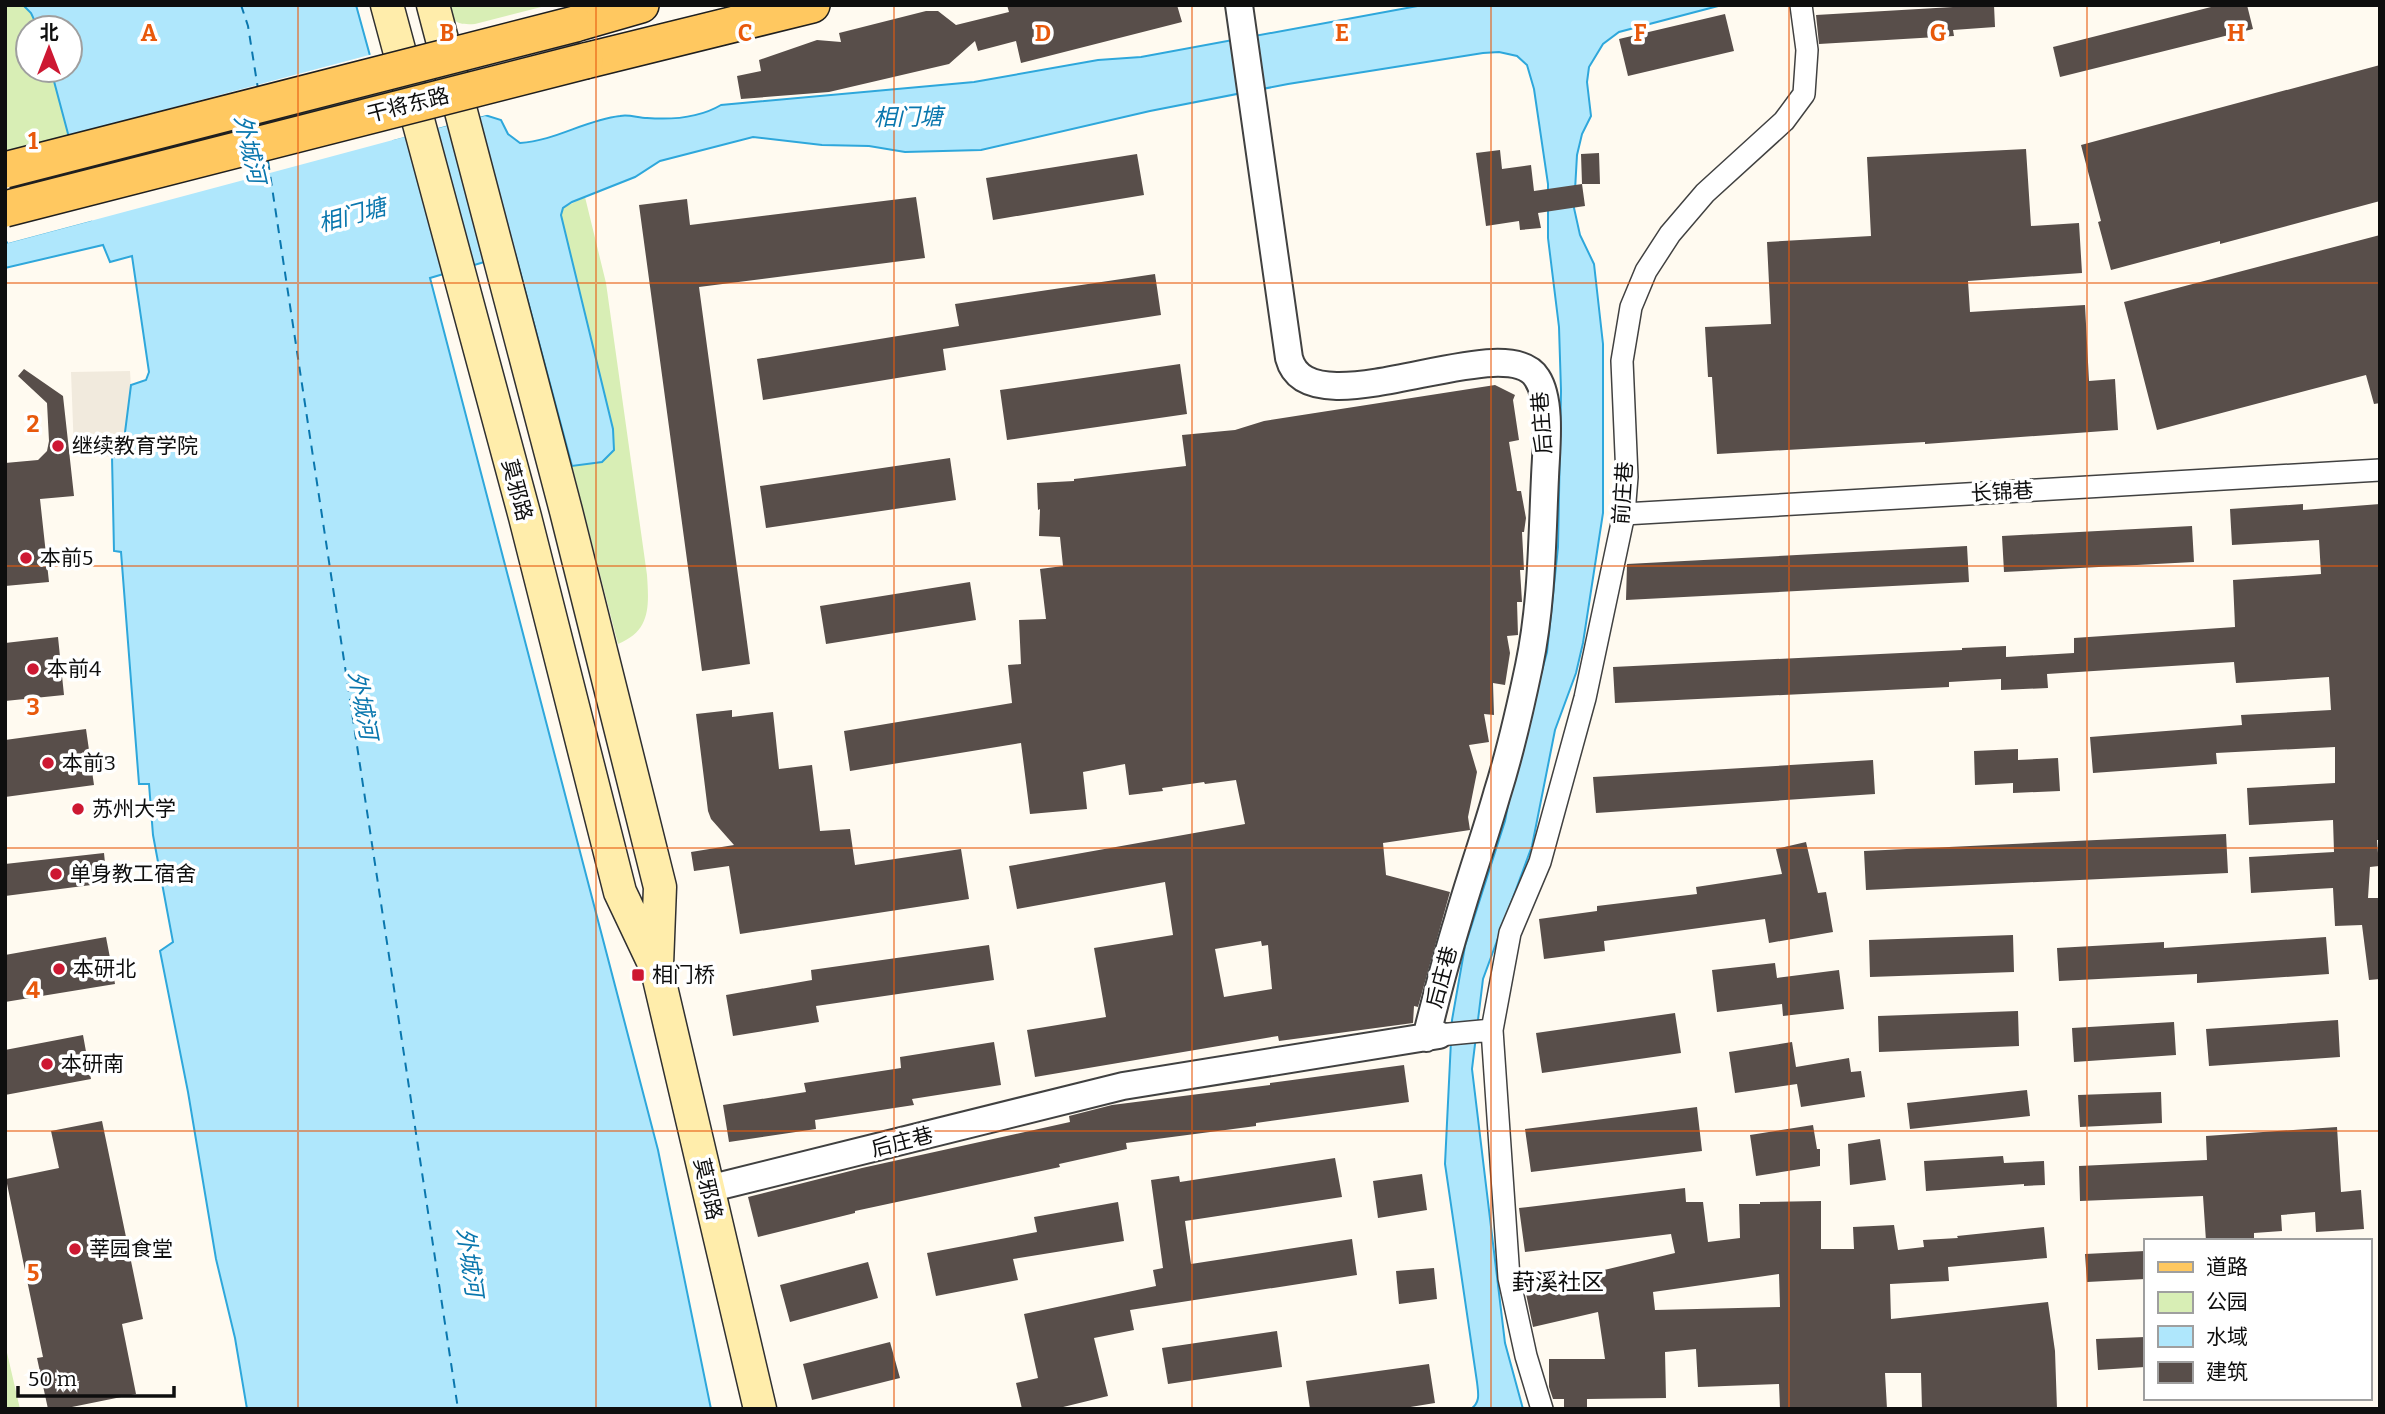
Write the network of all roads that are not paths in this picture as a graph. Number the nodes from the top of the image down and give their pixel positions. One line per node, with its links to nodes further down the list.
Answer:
1 (387, 5): 11 (main road, 莫邪路, bridge)
2 (433, 5): 11 (main road, 莫邪路, bridge)
3 (641, 5): 7 (main road, 干将东路, bridge)
4 (813, 5): 8 (main road, 干将东路, bridge)
5 (1801, 5): 10 (street, 前庄巷)
6 (1240, 17): 13 (street, 后庄巷)
7 (5, 170)
8 (5, 209)
9 (2380, 470): 10 (street, 长锦巷)
10 (1624, 514): 12 (street, 前庄巷)
11 (657, 970): 14 (main road, 莫邪路)
12 (1492, 1030): 13 (street, 后庄巷); 16 (street, 前庄巷)
13 (1432, 1037): 14 (street, 后庄巷)
14 (708, 1189): 15 (main road, 莫邪路)
15 (760, 1409)
16 (1542, 1409)

